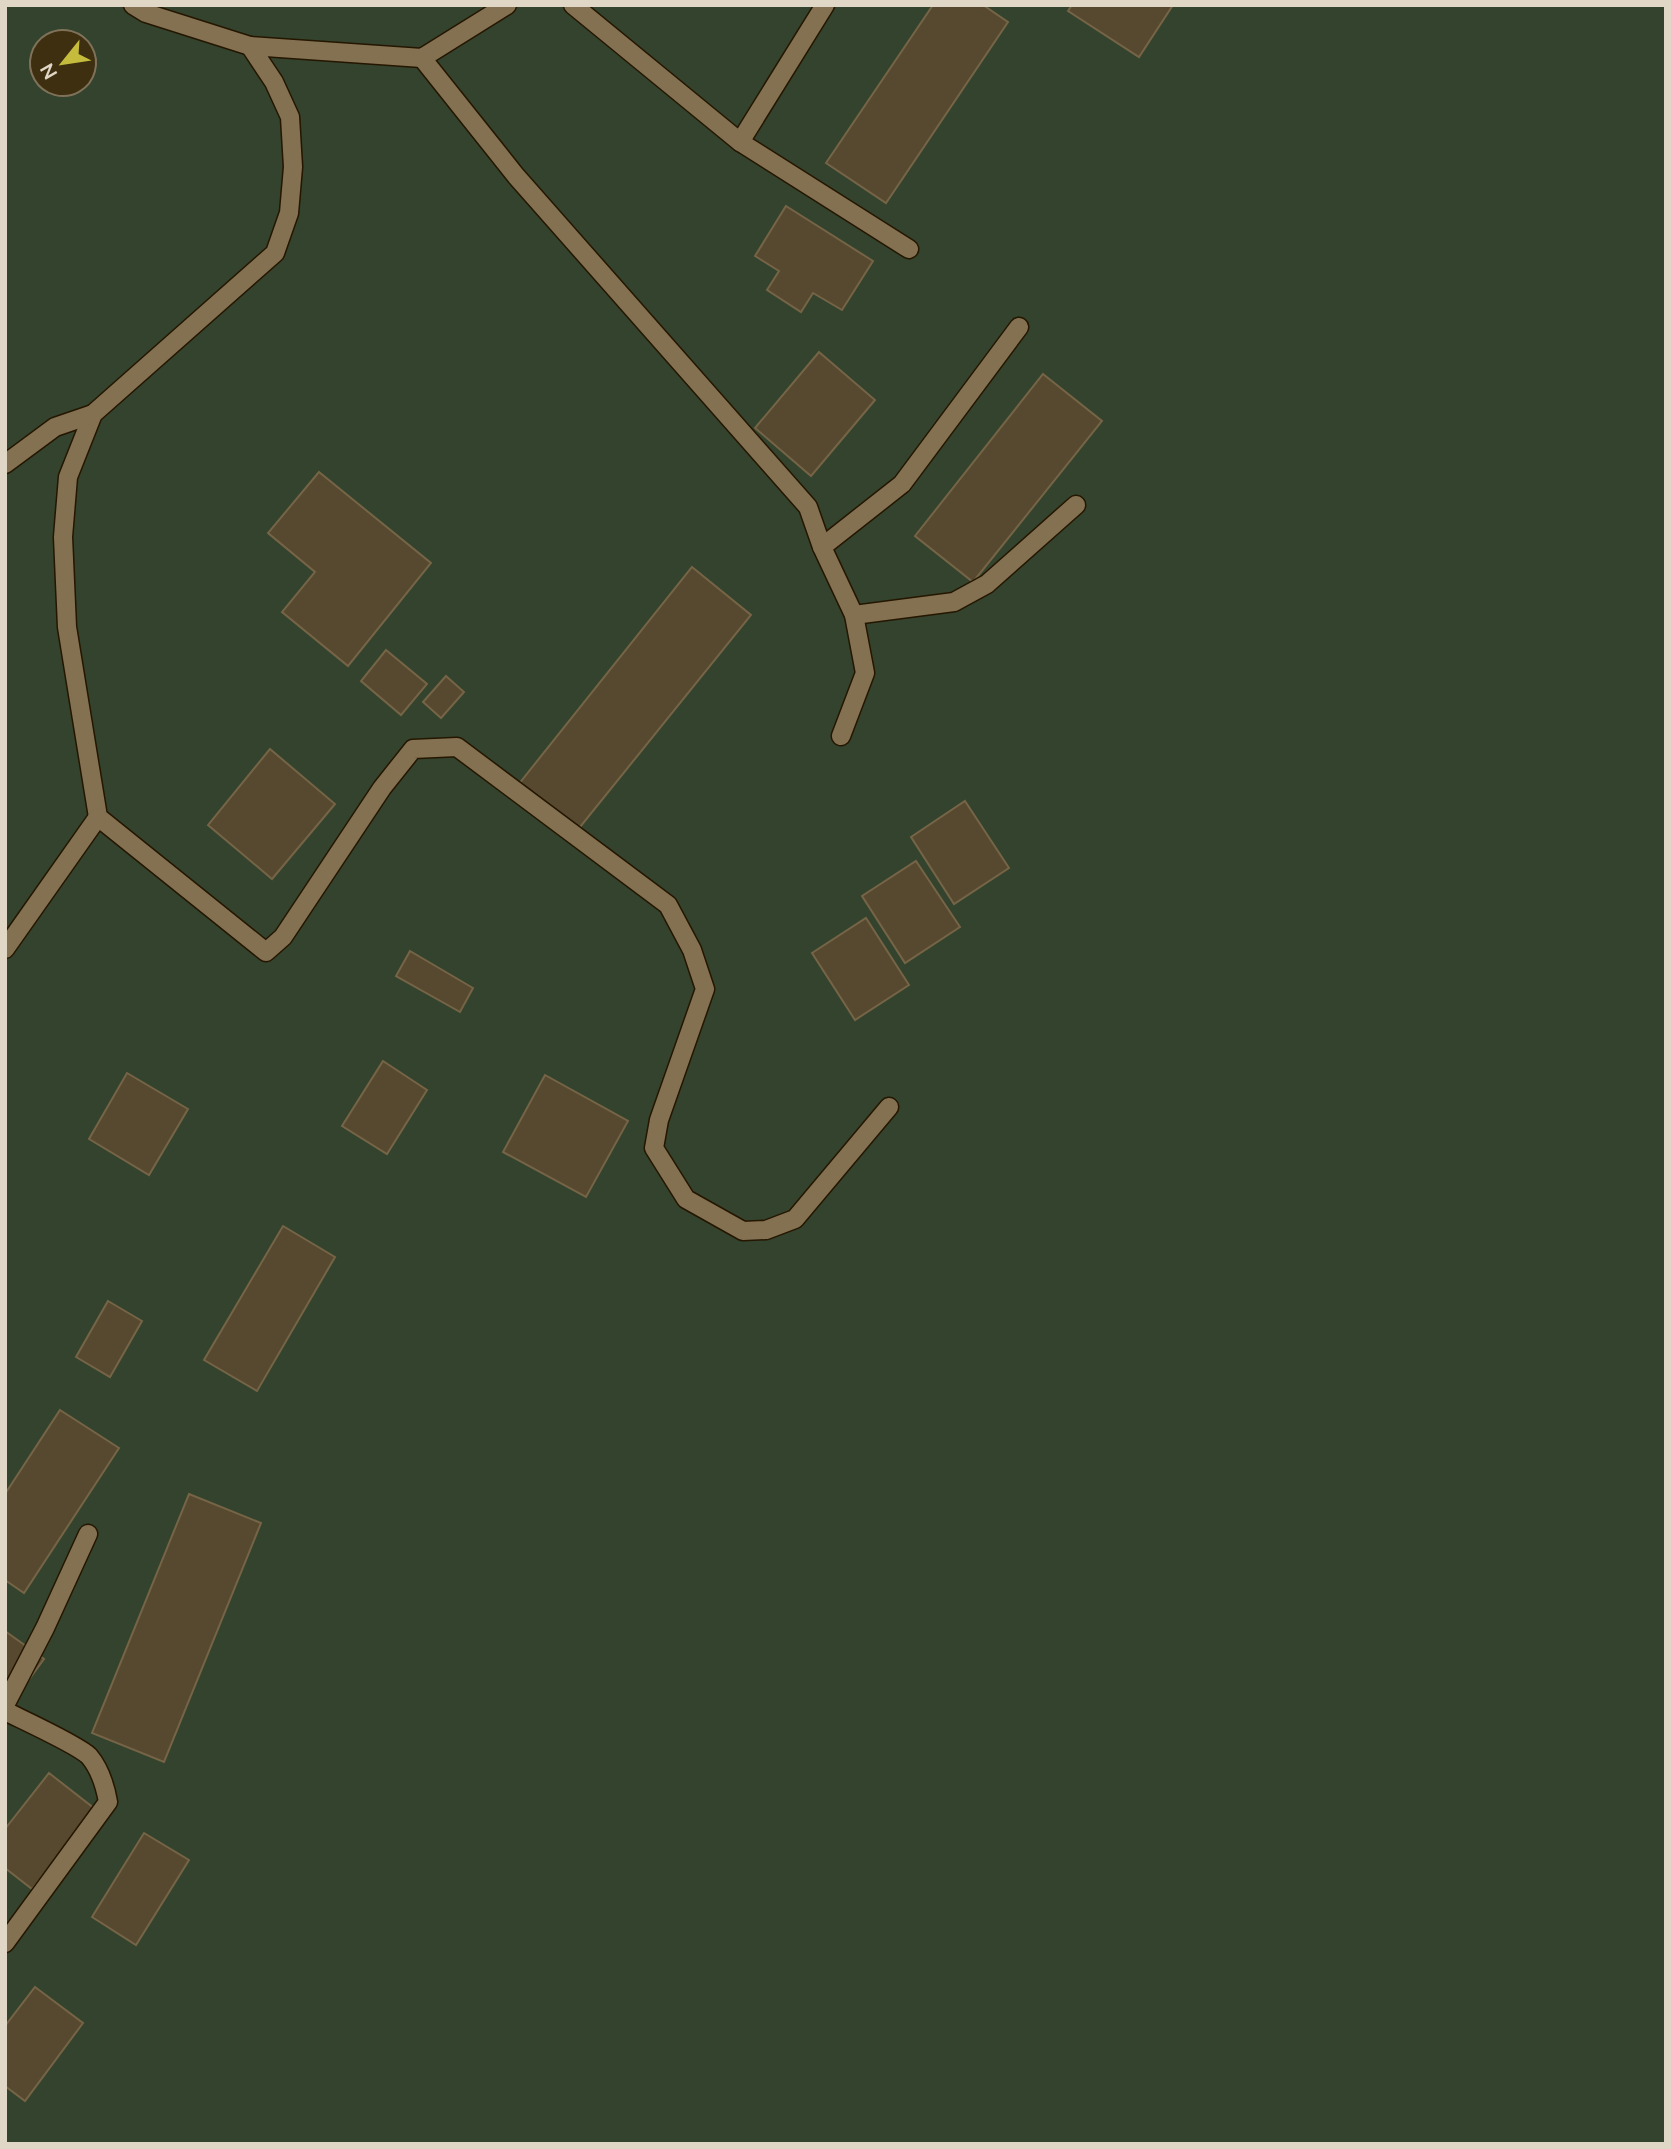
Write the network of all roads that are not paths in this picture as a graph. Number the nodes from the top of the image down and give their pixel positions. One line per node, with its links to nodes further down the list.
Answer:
1 (507, 5): 6 (street)
2 (573, 5): 7 (street)
3 (825, 5): 7 (street)
4 (144, 8): 5 (street)
5 (250, 46): 6 (street); 10 (street)
6 (422, 58): 13 (street)
7 (740, 142): 8 (street)
8 (909, 249)
9 (1019, 327): 13 (street)
10 (93, 414): 11 (street); 16 (street)
11 (5, 464)
12 (1076, 505): 14 (street)
13 (822, 547): 14 (street)
14 (854, 615): 15 (street)
15 (841, 736)
16 (98, 817): 17 (street); 18 (street)
17 (5, 949)
18 (889, 1107)
19 (88, 1534): 20 (street)
20 (5, 1705)
21 (5, 1711): 22 (street)
22 (5, 1943)

